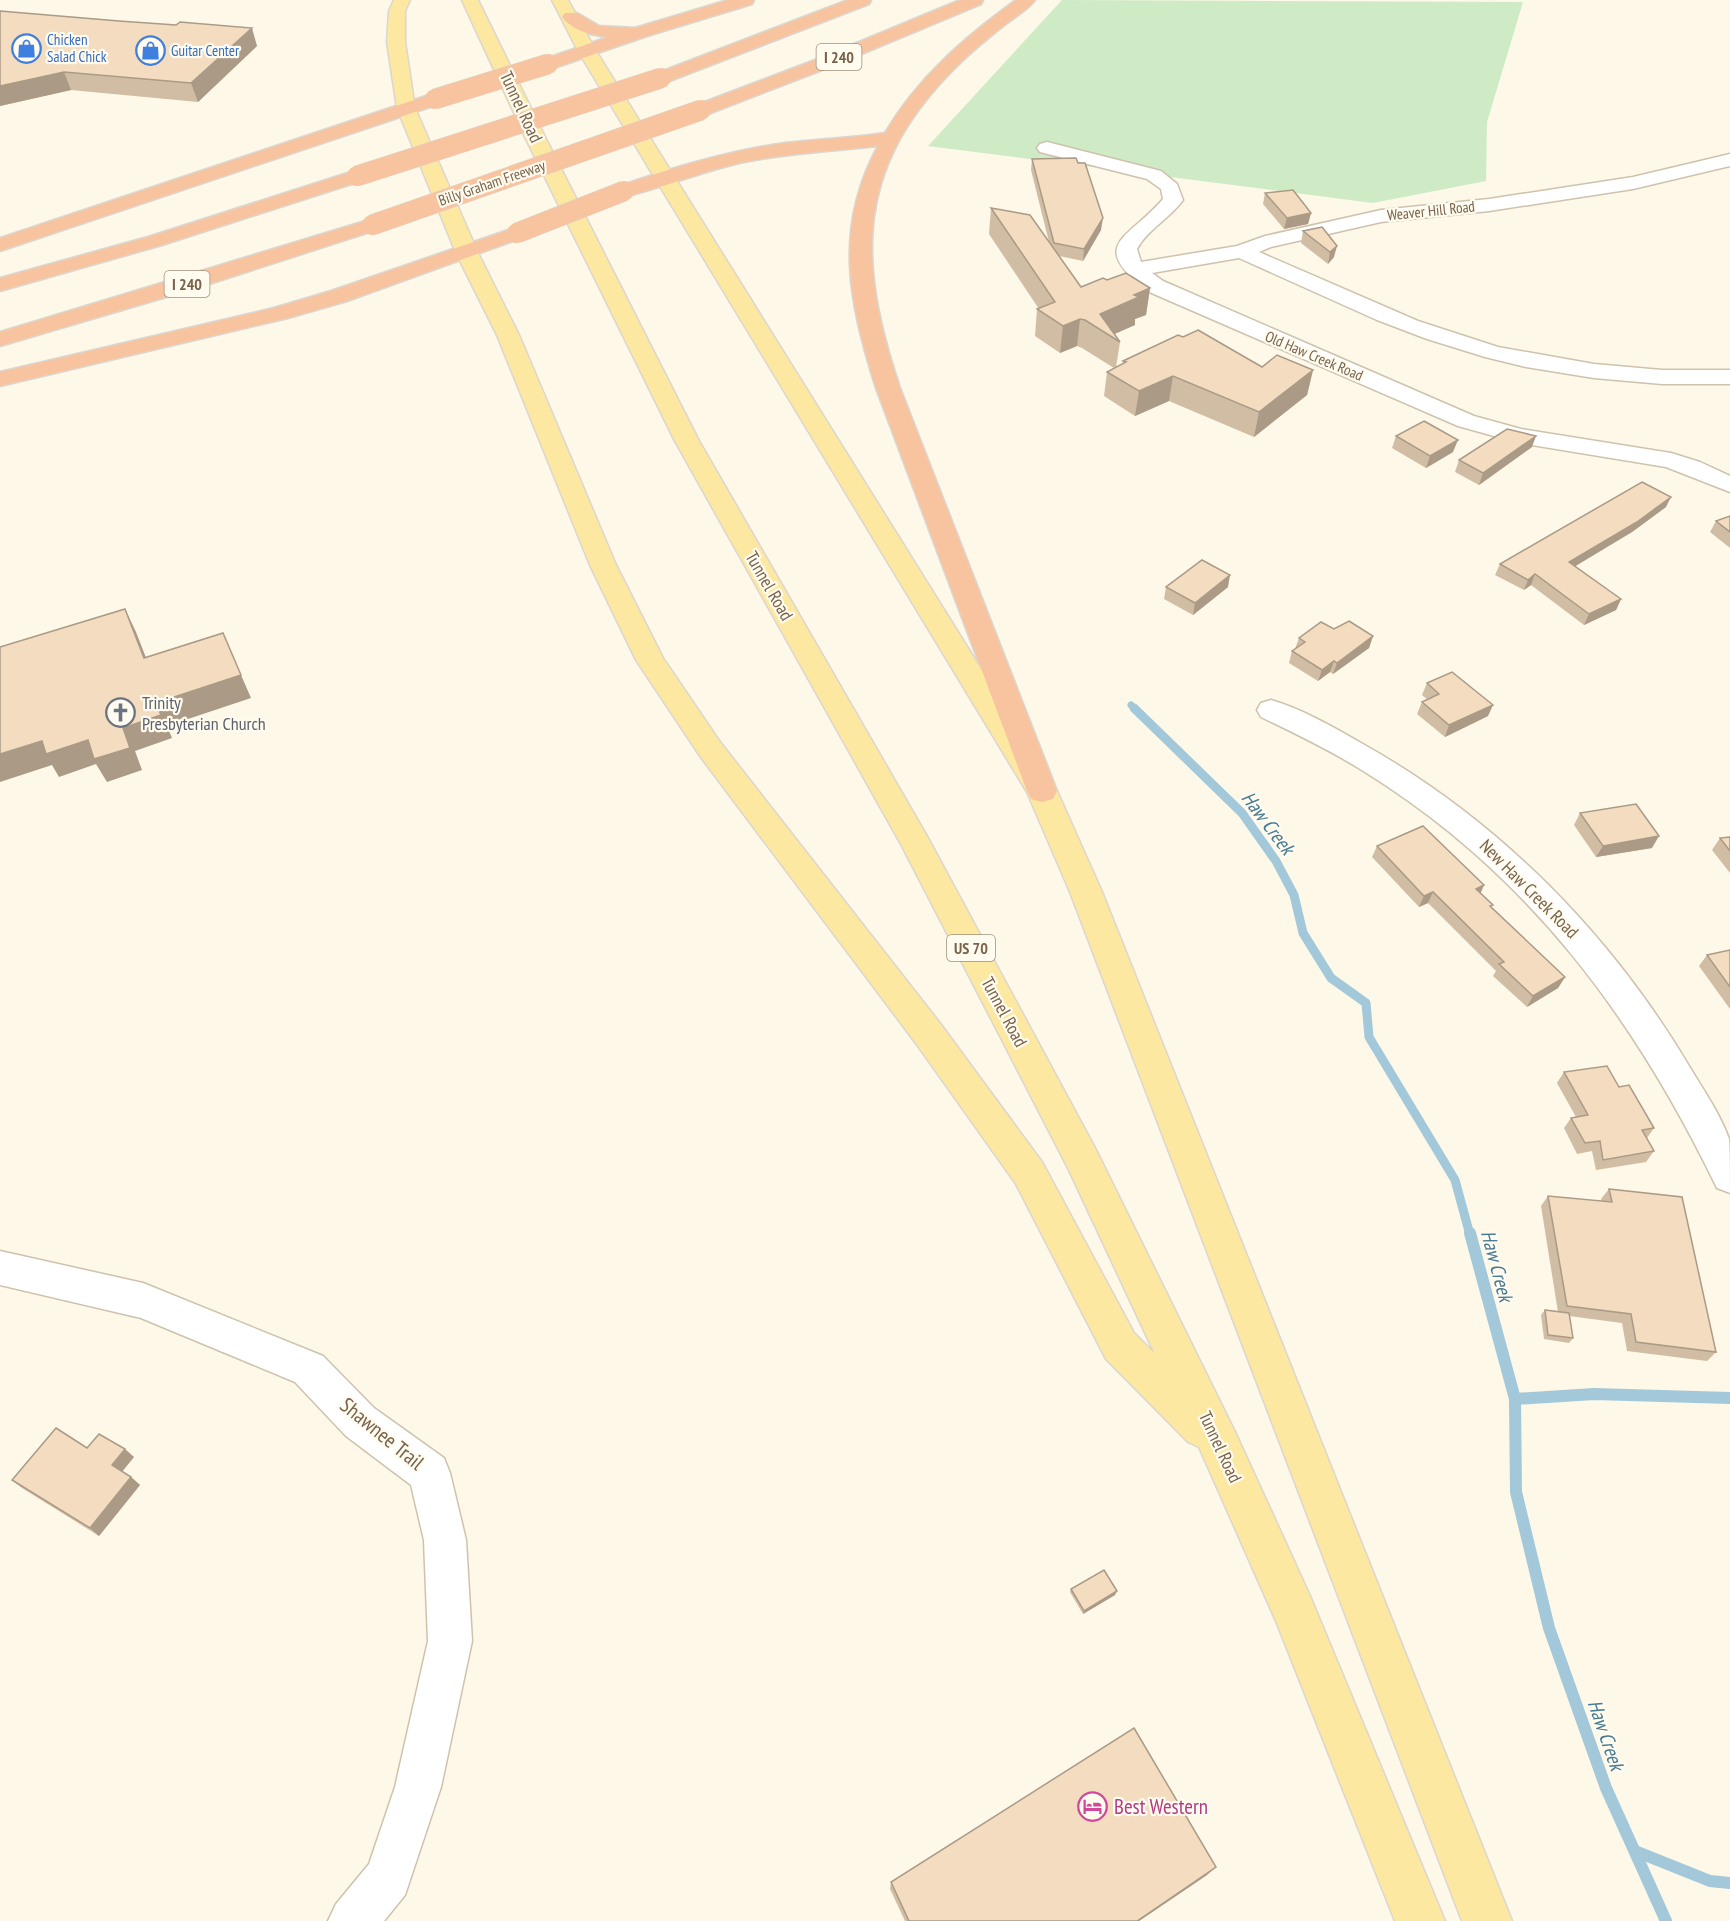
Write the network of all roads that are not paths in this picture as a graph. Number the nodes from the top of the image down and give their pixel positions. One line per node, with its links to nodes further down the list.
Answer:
1 (402, 0): 10 (main road)
2 (470, 0): 28 (main road, Tunnel Road / US 70)
3 (746, 0): 8 (highway)
4 (863, 0): 19 (highway, I 240, bridge)
5 (975, 0): 20 (highway, Billy Graham Freeway / I 240, bridge)
6 (1027, 0): 11 (highway)
7 (565, 8): 8 (highway); 9 (main road)
8 (641, 32): 9 (highway)
9 (587, 51): 10 (highway, bridge); 14 (main road)
10 (406, 108): 15 (highway); 17 (main road)
11 (892, 138): 14 (highway); 25 (highway)
12 (1047, 148): 18 (street)
13 (1730, 160): 16 (street, Weaver Hill Road)
14 (664, 177): 17 (highway, bridge); 25 (main road)
15 (0, 245)
16 (1242, 251): 18 (street, Weaver Hill Road); 21 (street)
17 (466, 253): 22 (highway); 28 (main road)
18 (1134, 270): 23 (street, Old Haw Creek Road)
19 (0, 285)
20 (0, 339)
21 (1730, 377)
22 (0, 379)
23 (1730, 485)
24 (1271, 710): 26 (street, New Haw Creek Road)
25 (1042, 791): 31 (main road)
26 (1730, 1177)
27 (0, 1268): 29 (street, Shawnee Trail)
28 (1221, 1448): 30 (main road, Tunnel Road / US 70)
29 (353, 1921)
30 (1420, 1921)
31 (1487, 1921)

